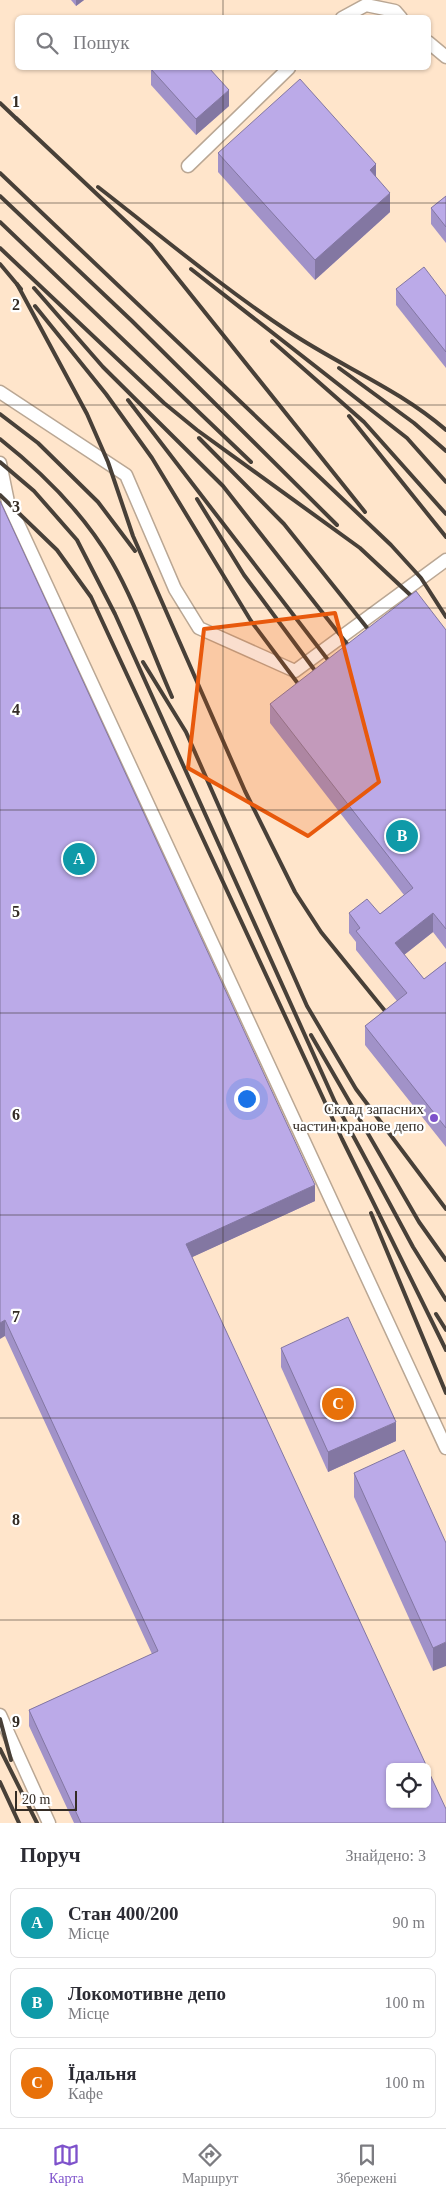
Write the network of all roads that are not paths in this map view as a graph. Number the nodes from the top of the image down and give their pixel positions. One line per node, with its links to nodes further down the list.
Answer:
1 (348, 15): 2 (lane)
2 (398, 15)
3 (431, 44): 4 (lane)
4 (446, 57)
5 (287, 70): 6 (lane)
6 (188, 166)
7 (0, 392): 9 (lane)
8 (0, 463): 10 (lane)
9 (446, 560)
10 (446, 1448)
11 (0, 1715): 12 (lane)
12 (49, 1823)

